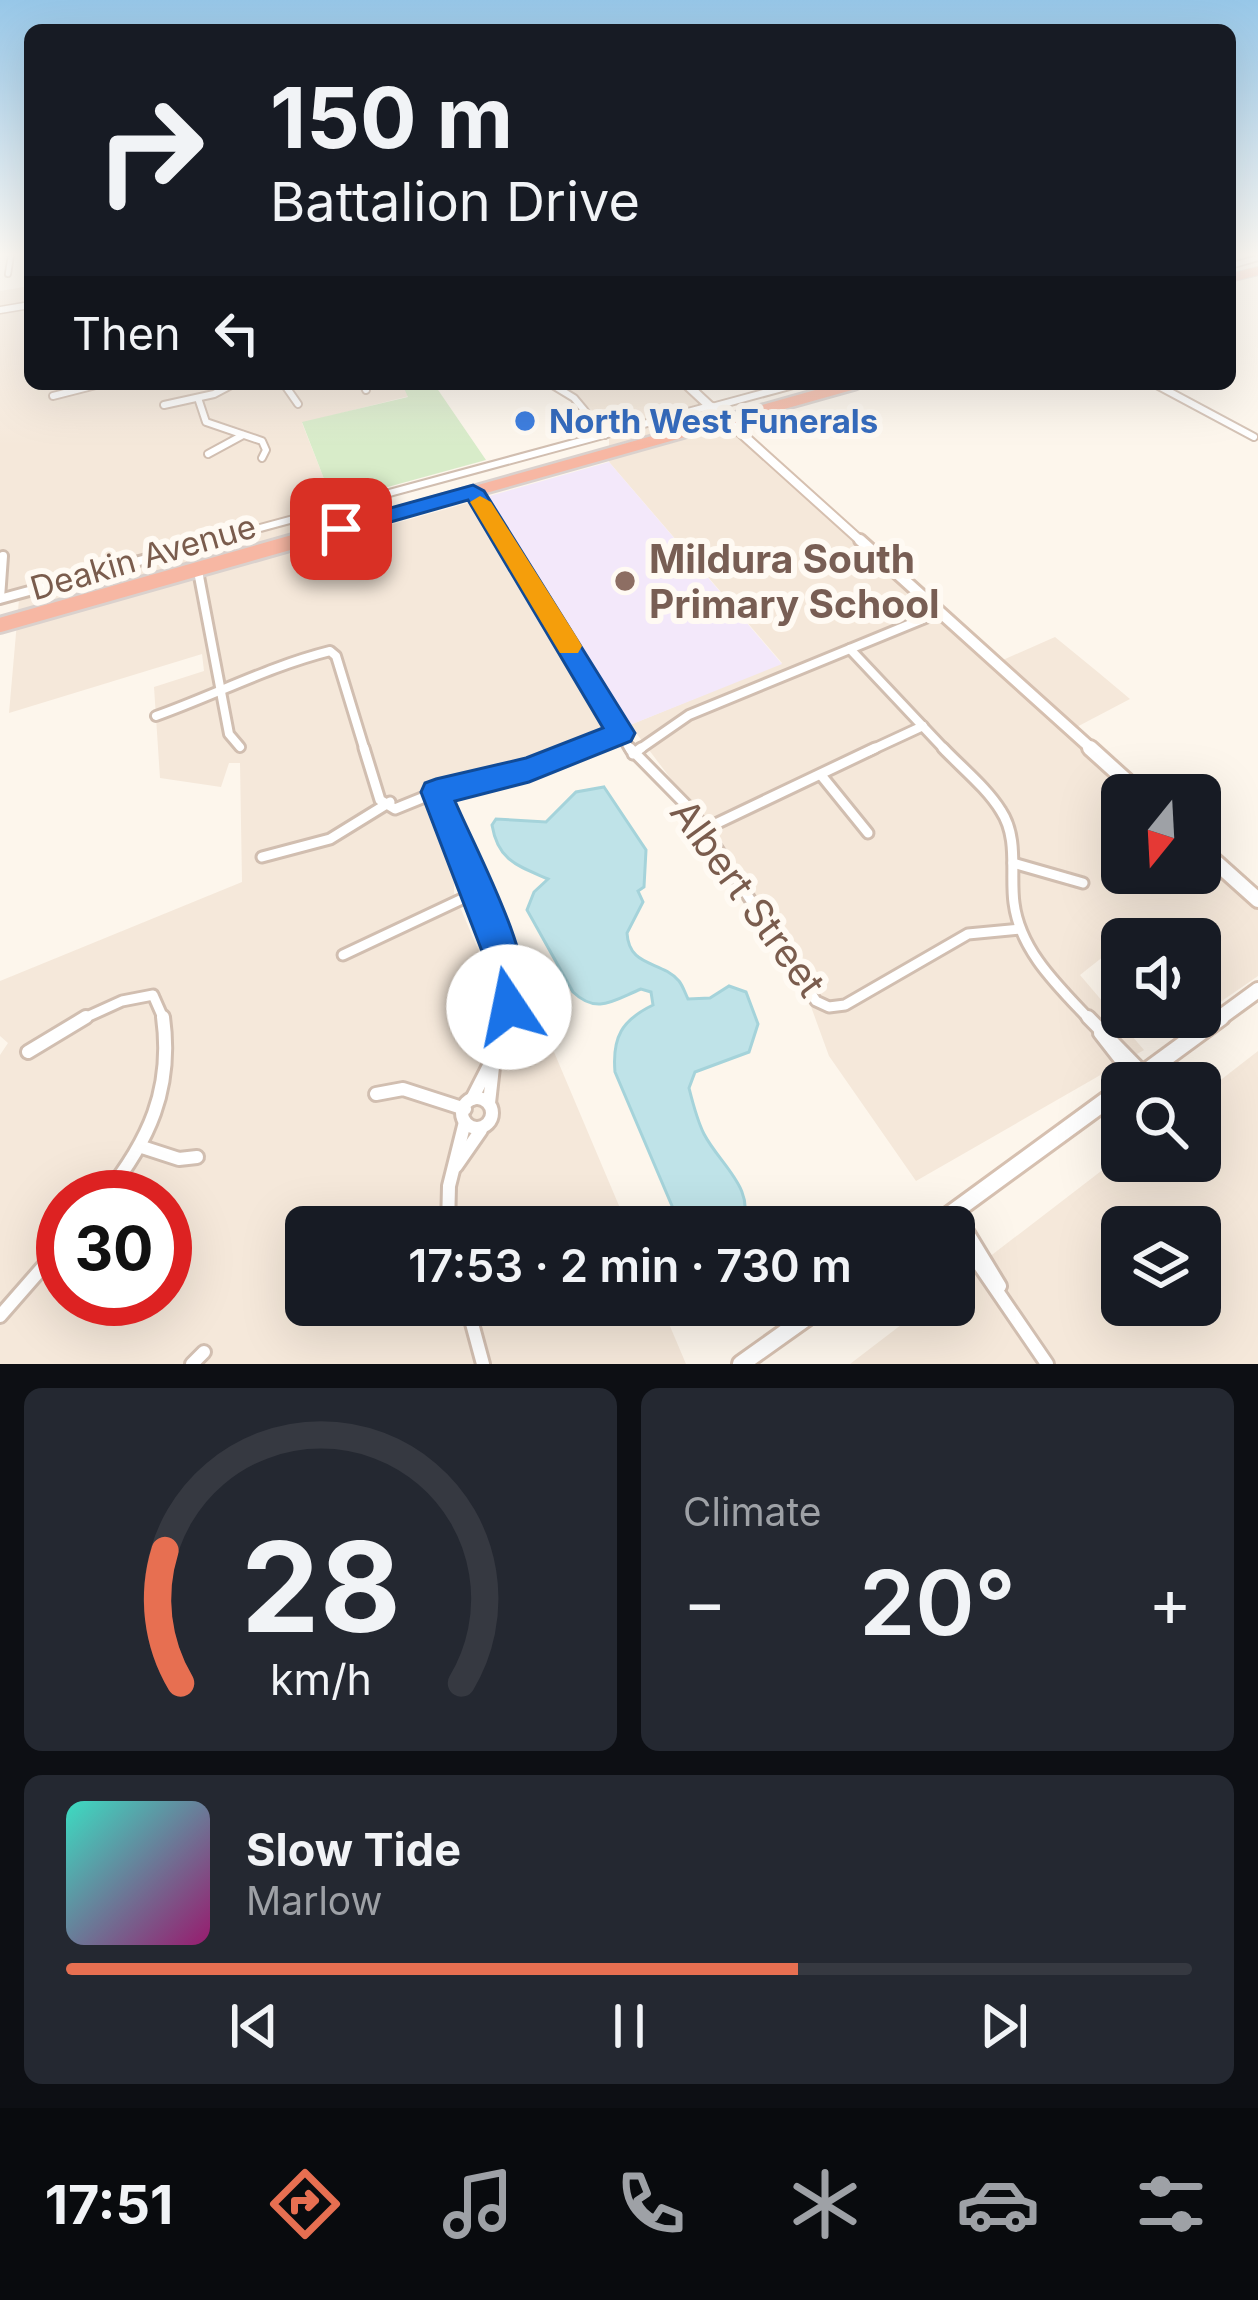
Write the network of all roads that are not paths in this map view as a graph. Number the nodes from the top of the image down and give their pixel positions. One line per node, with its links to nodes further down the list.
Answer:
1 (76, 390): 9 (street)
2 (218, 390): 10 (street)
3 (288, 390): 11 (street)
4 (564, 390): 15 (street)
5 (693, 390): 13 (street)
6 (775, 390): 13 (street, Deakin Avenue)
7 (833, 390): 14 (highway, Deakin Avenue)
8 (1166, 390): 17 (street)
9 (53, 396)
10 (198, 398): 12 (street); 16 (street)
11 (298, 404)
12 (164, 405)
13 (711, 407): 14 (street); 15 (street, Deakin Avenue)
14 (727, 420): 20 (highway, Deakin Avenue); 24 (street)
15 (605, 434): 23 (street, Deakin Avenue)
16 (243, 435): 18 (street); 19 (street)
17 (1254, 437)
18 (208, 454)
19 (262, 458)
20 (473, 491): 22 (highway, Deakin Avenue); 30 (street, Albert Street)
21 (3, 556): 23 (street)
22 (197, 569): 25 (highway, Deakin Avenue); 27 (street)
23 (0, 599)
24 (940, 613): 26 (street); 33 (street)
25 (0, 625)
26 (850, 649): 29 (street); 32 (street)
27 (220, 694): 28 (street); 31 (street); 36 (street)
28 (156, 716)
29 (923, 726): 34 (street); 40 (street)
30 (621, 733): 32 (street, Albert Street); 35 (street)
31 (240, 747)
32 (633, 754): 37 (street, Albert Street)
33 (1119, 774)
34 (821, 775): 37 (street); 38 (street)
35 (436, 792): 36 (street); 43 (street)
36 (388, 804): 39 (street)
37 (705, 829): 45 (street, Albert Street)
38 (868, 833)
39 (262, 857)
40 (1013, 863): 42 (street); 45 (street)
41 (1221, 867): 44 (street)
42 (1083, 884)
43 (477, 892): 46 (street); 49 (street)
44 (1258, 900)
45 (1020, 929): 50 (street)
46 (344, 956)
47 (1258, 990): 51 (street)
48 (28, 1052): 57 (street)
49 (496, 1054): 53 (street); 55 (street)
50 (1120, 1062)
51 (1159, 1062)
52 (376, 1094): 55 (street)
53 (489, 1103): 55 (street); 56 (street)
54 (1101, 1105): 62 (street)
55 (467, 1110): 56 (street); 60 (street)
56 (484, 1126): 60 (street)
57 (142, 1148): 58 (street); 59 (street)
58 (197, 1157)
59 (125, 1170)
60 (452, 1173): 61 (street)
61 (450, 1206)
62 (969, 1206)
63 (975, 1259): 72 (street)
64 (36, 1275): 65 (street)
65 (2, 1313)
66 (473, 1326): 70 (street)
67 (794, 1326): 71 (street)
68 (204, 1352): 69 (street)
69 (192, 1364)
70 (483, 1364)
71 (741, 1364)
72 (1047, 1364)

